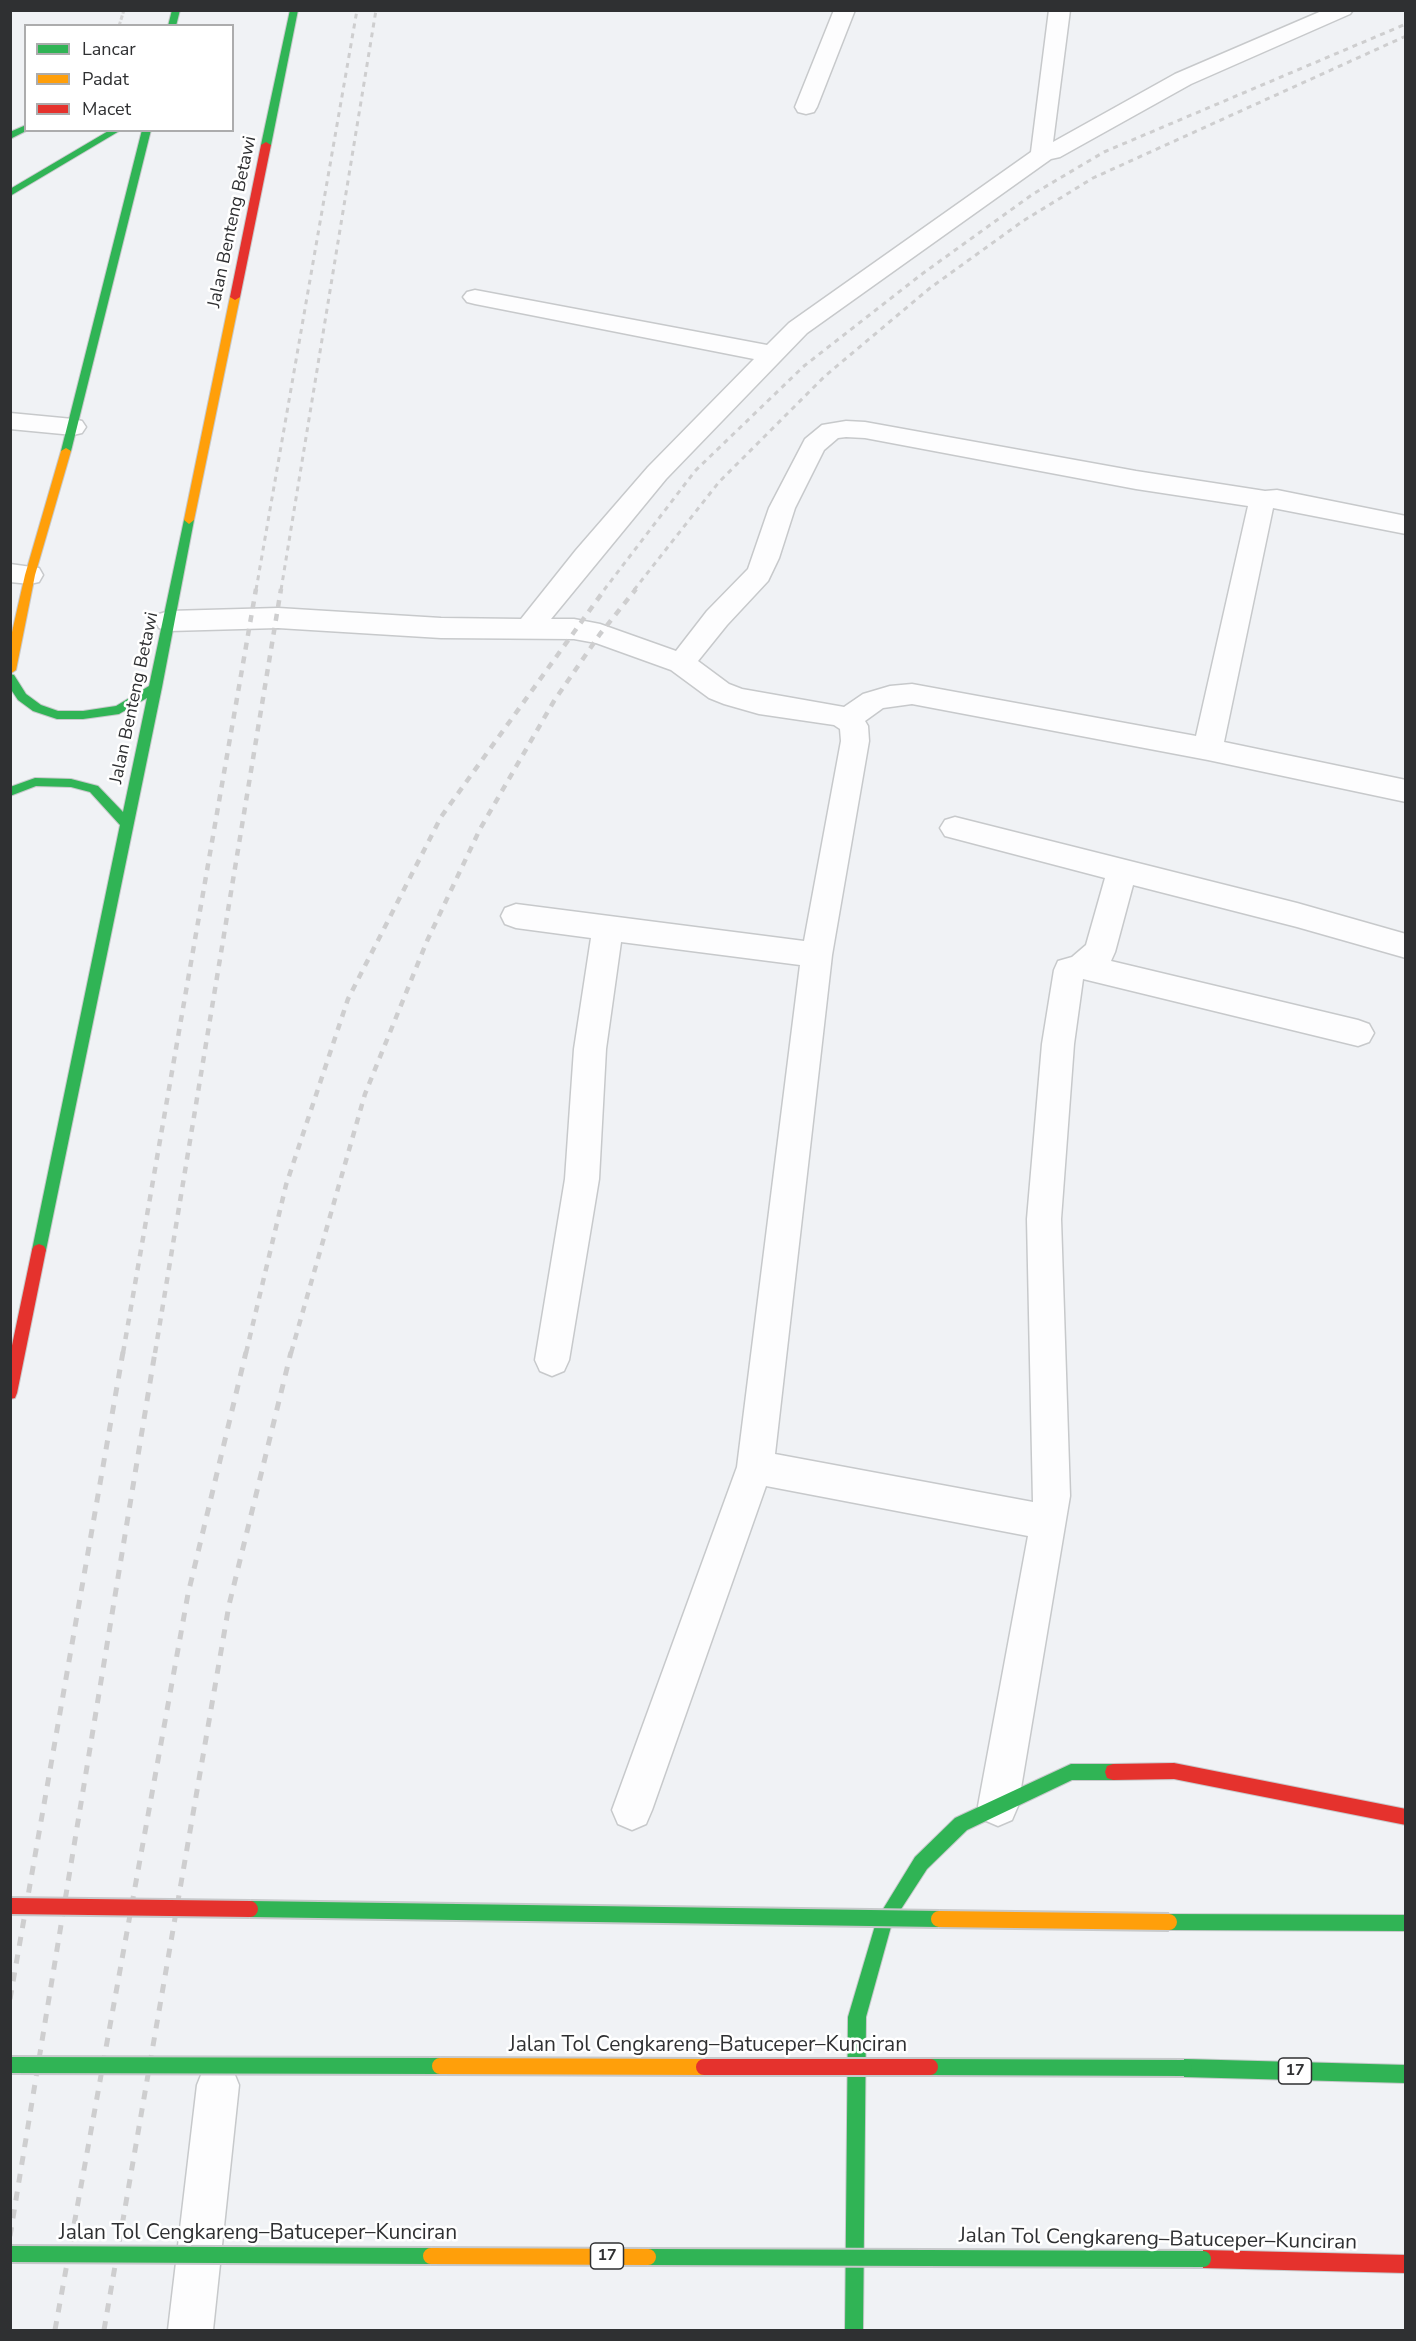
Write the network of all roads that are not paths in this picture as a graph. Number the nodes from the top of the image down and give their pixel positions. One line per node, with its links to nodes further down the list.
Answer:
1 (294, 10): 19 (main road, Jalan Benteng Betawi)
2 (845, 10): 5 (street)
3 (1060, 10): 10 (street)
4 (1343, 10): 10 (street)
5 (806, 107)
6 (24, 129): 9 (main road)
7 (114, 132): 11 (main road)
8 (147, 132): 15 (main road)
9 (10, 136)
10 (1046, 152): 13 (street)
11 (10, 193)
12 (475, 297): 13 (street)
13 (771, 354): 20 (street)
14 (10, 421): 15 (street)
15 (73, 427): 18 (main road)
16 (1265, 500): 17 (street); 21 (street); 26 (street)
17 (1406, 525)
18 (20, 574): 22 (main road)
19 (169, 621): 20 (street); 24 (main road, Jalan Benteng Betawi)
20 (529, 628): 21 (street)
21 (681, 663): 25 (street)
22 (10, 670)
23 (10, 678): 24 (main road)
24 (156, 687): 29 (main road, Jalan Benteng Betawi)
25 (848, 718): 26 (street); 35 (street)
26 (1208, 748): 28 (street)
27 (10, 792): 29 (main road)
28 (1406, 792)
29 (127, 824): 39 (main road, Jalan Benteng Betawi)
30 (955, 828): 31 (street)
31 (1122, 870): 34 (street); 36 (street)
32 (516, 916): 33 (street)
33 (608, 929): 35 (street); 38 (street)
34 (1406, 946)
35 (817, 955): 40 (street)
36 (1082, 966): 37 (street); 41 (street)
37 (1358, 1033)
38 (552, 1360)
39 (10, 1393)
40 (755, 1467): 41 (street); 43 (street)
41 (1049, 1520): 42 (street)
42 (998, 1806): 44 (main road); 53 (main road)
43 (632, 1810)
44 (1406, 1817)
45 (10, 1906): 46 (main road, bridge)
46 (1406, 1923)
47 (10, 2066): 48 (main road, Jalan Tol Cengkareng–Batuceper–Kunciran / 17, bridge)
48 (1406, 2074)
49 (218, 2085): 52 (street)
50 (10, 2254): 51 (main road, Jalan Tol Cengkareng–Batuceper–Kunciran / 17, bridge)
51 (1406, 2264)
52 (190, 2331)
53 (854, 2331)

